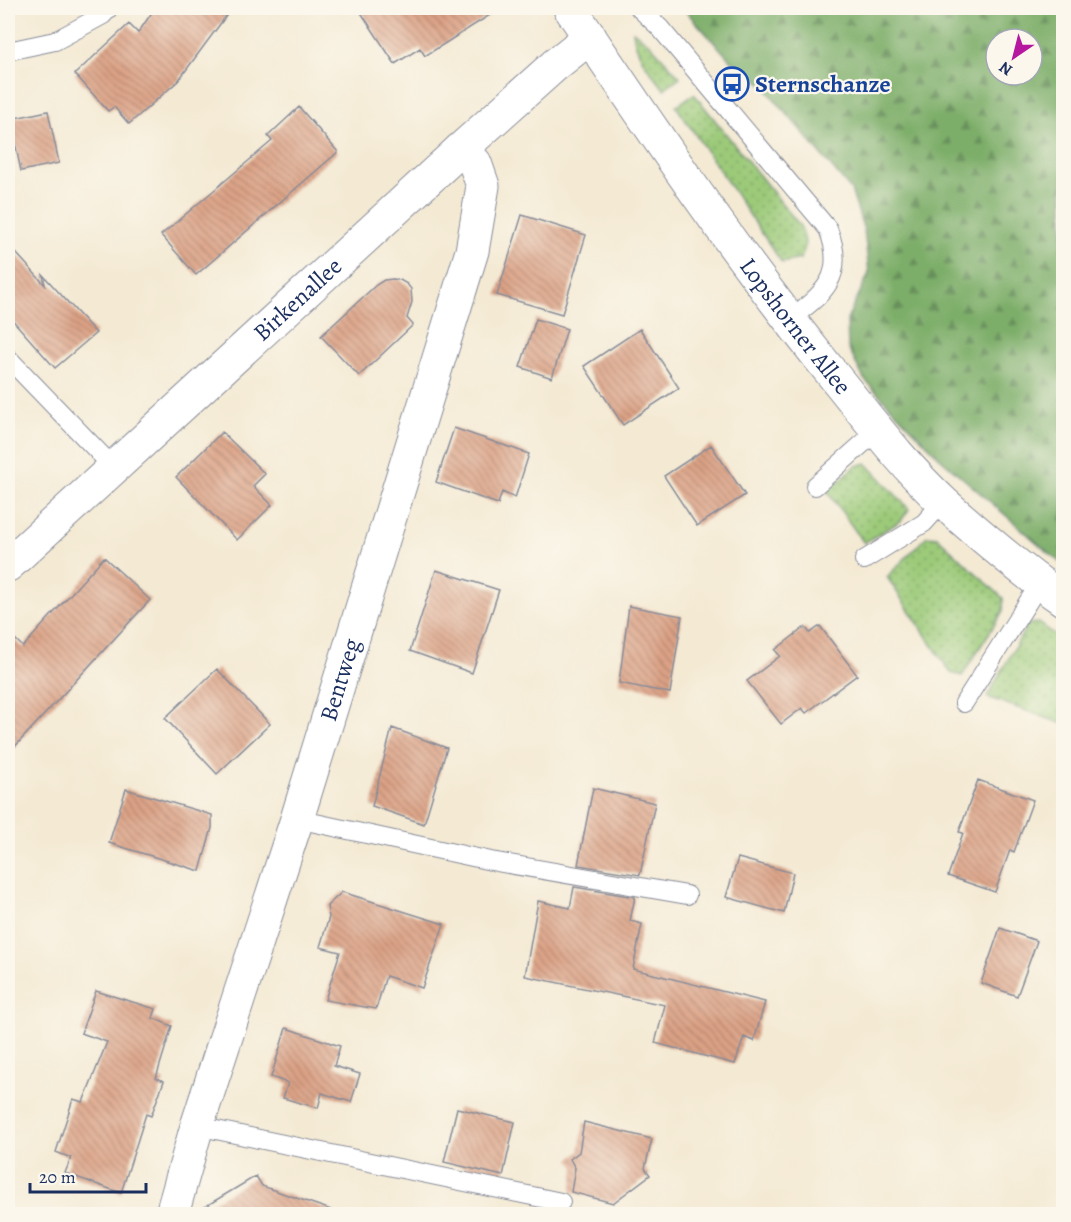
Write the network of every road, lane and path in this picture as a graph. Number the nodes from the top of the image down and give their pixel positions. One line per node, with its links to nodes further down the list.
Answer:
1 (110, 8): 4 (lane)
2 (639, 8): 6 (lane)
3 (578, 16): 5 (street, Birkenallee); 6 (street, Lopshorner Allee)
4 (8, 51)
5 (460, 150): 9 (street, Birkenallee); 16 (street, Bentweg)
6 (788, 320): 8 (street, Lopshorner Allee)
7 (8, 358): 9 (lane)
8 (878, 430): 10 (lane); 11 (street, Lopshorner Allee)
9 (114, 467): 13 (street, Birkenallee)
10 (815, 486)
11 (943, 502): 12 (lane); 14 (street, Lopshorner Allee)
12 (864, 560)
13 (8, 566)
14 (1052, 592): 15 (lane)
15 (964, 703)
16 (297, 819): 17 (lane); 18 (street, Bentweg)
17 (687, 895)
18 (197, 1126): 19 (lane); 20 (street, Bentweg)
19 (561, 1202)
20 (172, 1215)

